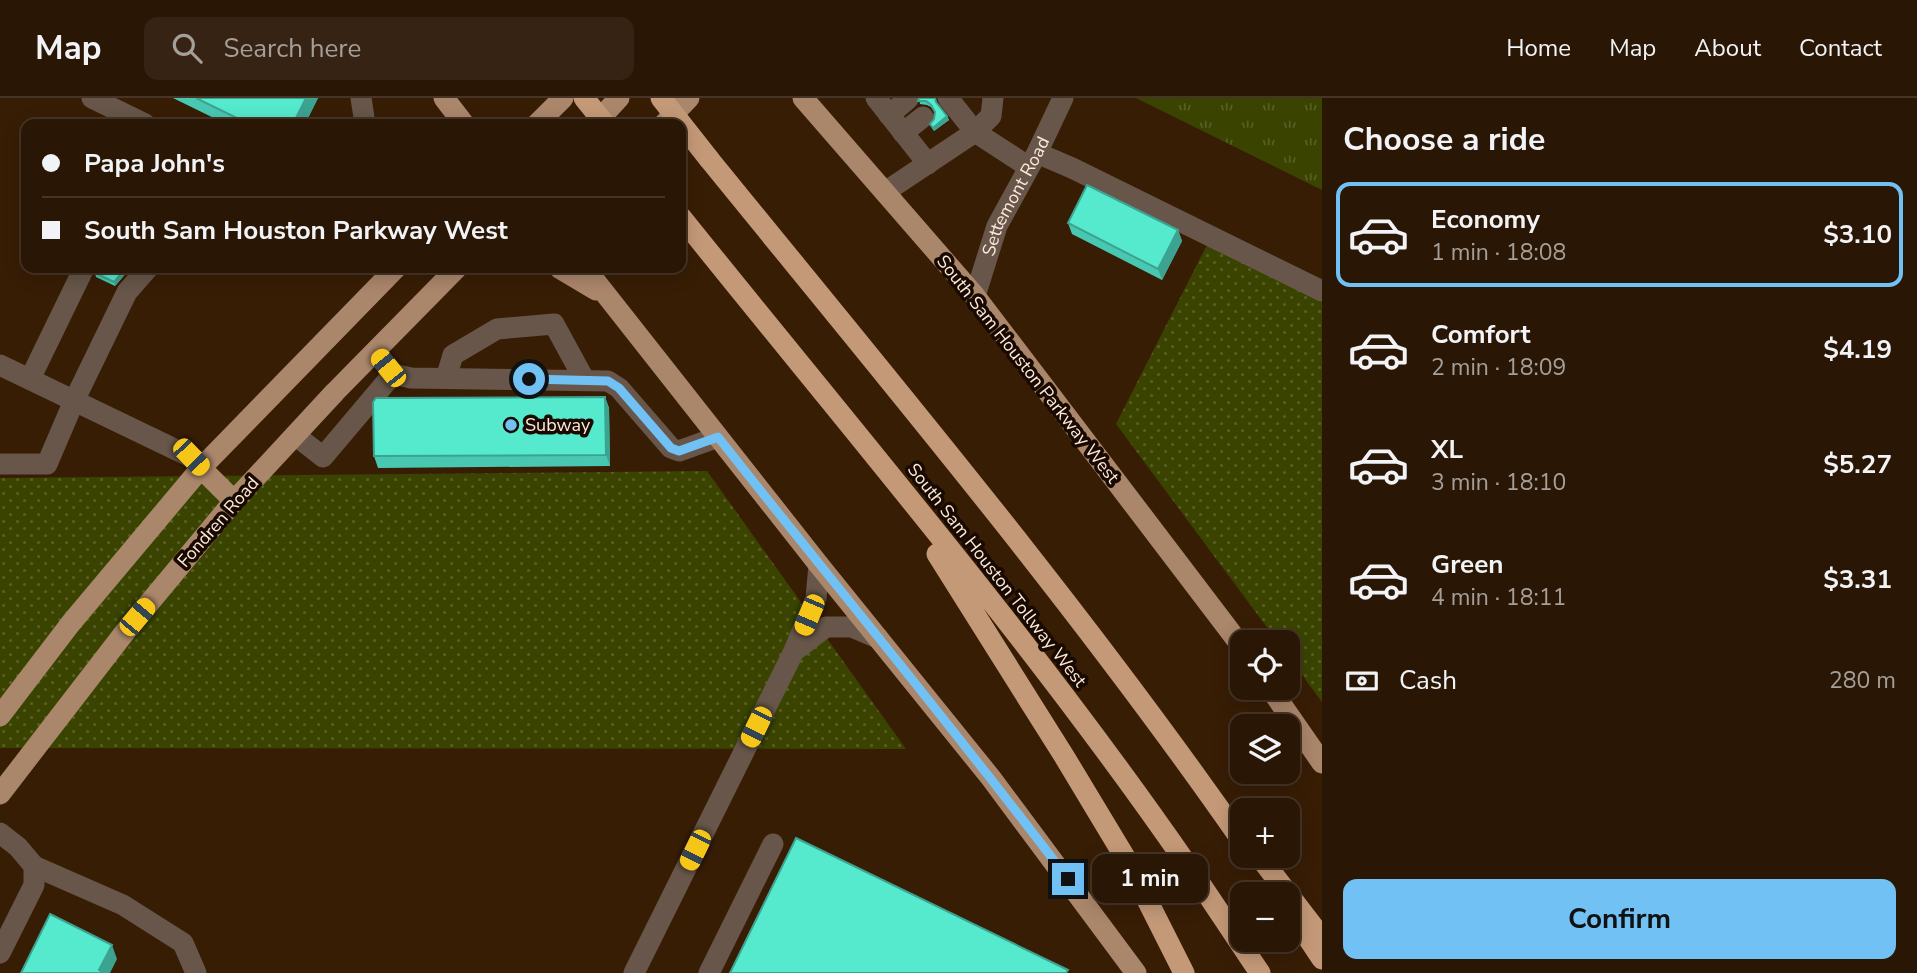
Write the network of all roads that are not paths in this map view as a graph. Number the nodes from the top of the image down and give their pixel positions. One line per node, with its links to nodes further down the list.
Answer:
1 (92, 98): 18 (street)
2 (361, 98): 19 (street)
3 (435, 98): 20 (main road)
4 (444, 98): 21 (main road)
5 (563, 98): 22 (main road)
6 (584, 98): 24 (highway, bridge)
7 (619, 98): 23 (main road)
8 (661, 98): 26 (highway, South Sam Houston Tollway West, bridge)
9 (689, 98): 25 (main road)
10 (804, 98): 32 (main road, South Sam Houston Parkway West)
11 (876, 98): 16 (street)
12 (993, 98): 28 (street)
13 (1063, 98): 30 (street, Settemont Road)
14 (908, 99): 16 (street)
15 (945, 100): 28 (street)
16 (889, 115): 29 (street)
17 (923, 117): 29 (street)
18 (135, 119)
19 (364, 119)
20 (444, 119)
21 (460, 119)
22 (542, 119)
23 (600, 119)
24 (601, 119)
25 (669, 119)
26 (678, 119)
27 (686, 130): 62 (highway, South Sam Houston Tollway West, bridge)
28 (975, 132): 30 (street); 31 (street)
29 (903, 133): 31 (street)
30 (1033, 160): 40 (street); 41 (street, Settemont Road)
31 (928, 164): 32 (street)
32 (885, 192): 41 (main road, South Sam Houston Parkway West)
33 (686, 223): 52 (highway, South Sam Houston Tollway West)
34 (82, 273): 47 (street)
35 (144, 273): 49 (street)
36 (391, 273): 54 (main road)
37 (567, 273): 42 (main road)
38 (589, 273): 42 (main road)
39 (451, 274): 43 (main road, Fondren Road)
40 (1322, 291)
41 (975, 296): 57 (main road, South Sam Houston Parkway West)
42 (608, 298): 51 (main road)
43 (374, 351): 45 (street); 50 (main road, Fondren Road)
44 (0, 365): 47 (street)
45 (393, 374): 46 (street); 50 (street)
46 (446, 378): 48 (street); 48 (street)
47 (30, 379): 49 (street)
48 (584, 379): 51 (street)
49 (74, 401): 53 (street); 54 (street)
50 (295, 435): 55 (main road, Fondren Road)
51 (718, 437): 56 (main road)
52 (878, 460): 79 (highway); 80 (highway, South Sam Houston Tollway West)
53 (0, 464)
54 (201, 468): 55 (main road); 61 (main road)
55 (234, 501): 64 (main road, Fondren Road)
56 (819, 565): 58 (main road); 59 (street)
57 (1230, 631)
58 (878, 638): 59 (street); 78 (main road)
59 (793, 653): 76 (street)
60 (1278, 700): 63 (main road)
61 (0, 716)
62 (1182, 755): 65 (highway); 66 (highway, South Sam Houston Tollway West)
63 (1322, 763)
64 (0, 794)
65 (1230, 818)
66 (1230, 824)
67 (0, 833): 69 (street)
68 (773, 844): 77 (street)
69 (34, 866): 73 (street); 75 (street)
70 (1268, 868): 72 (highway)
71 (1300, 926): 74 (highway)
72 (1322, 937)
73 (0, 953)
74 (1322, 959)
75 (195, 973)
76 (634, 973)
77 (709, 973)
78 (1136, 973)
79 (1184, 973)
80 (1259, 973)

